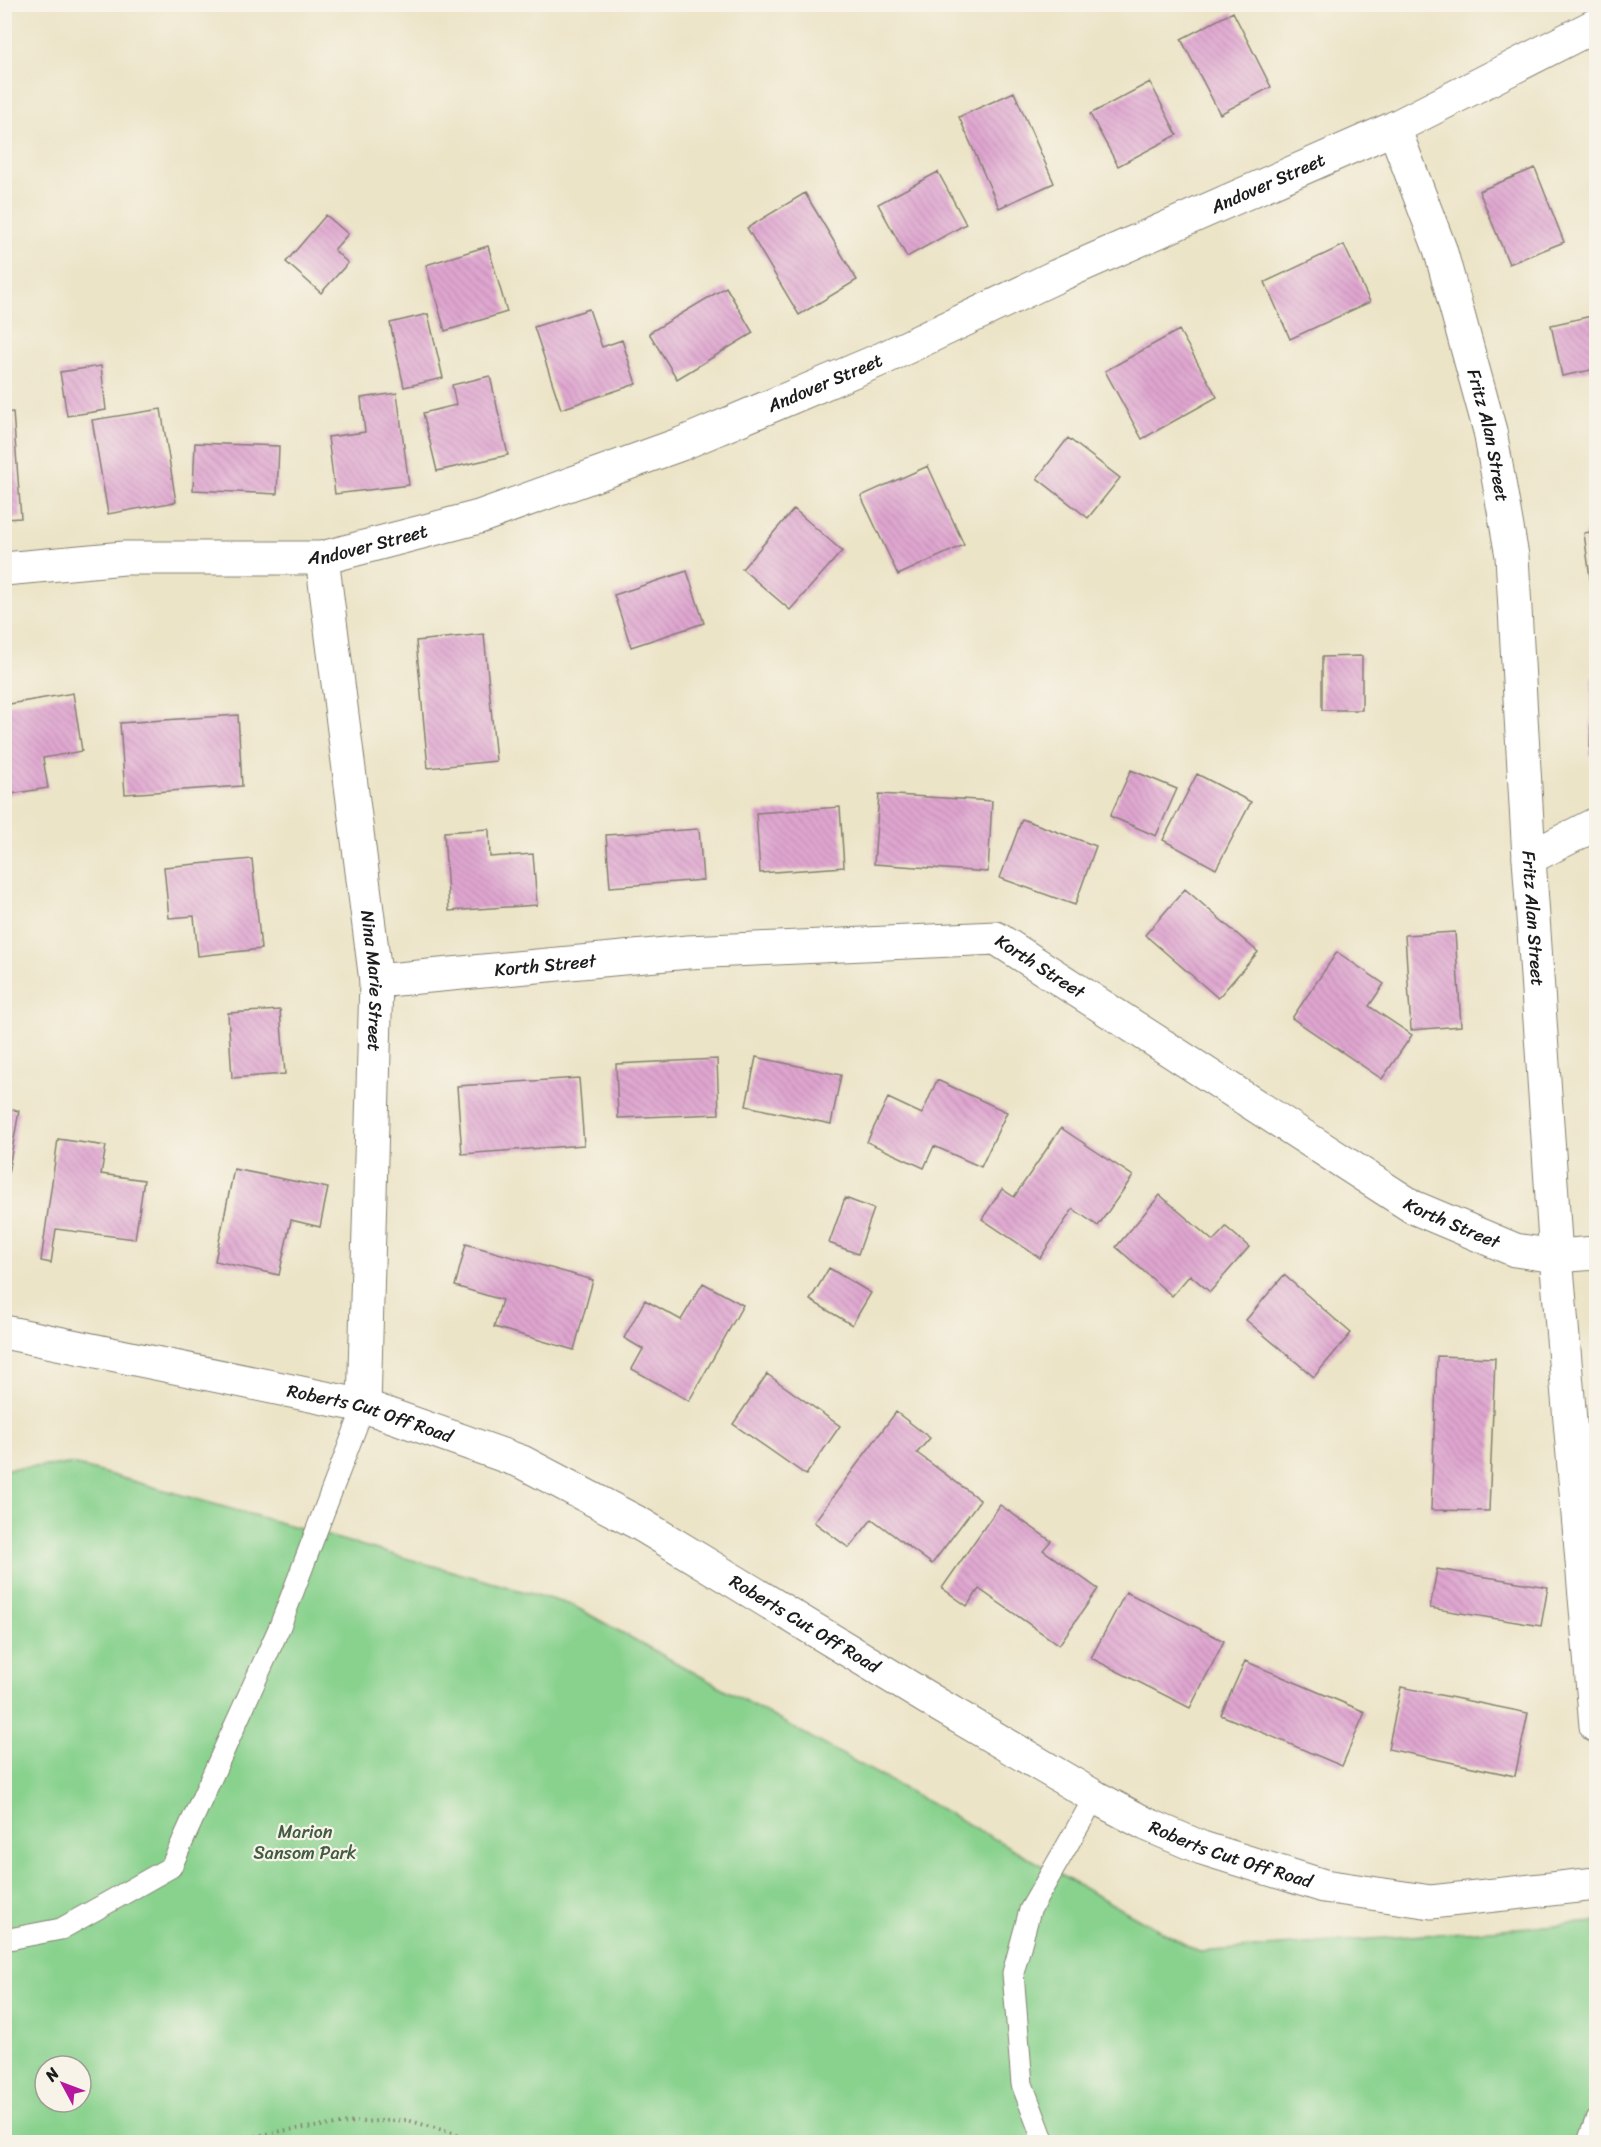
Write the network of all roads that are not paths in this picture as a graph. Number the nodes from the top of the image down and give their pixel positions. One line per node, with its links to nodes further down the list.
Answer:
1 (1596, 26): 2 (street, Andover Street)
2 (1394, 128): 3 (street, Andover Street); 6 (street, Fritz Alan Street)
3 (322, 558): 4 (street, Andover Street); 7 (street, Nina Marie Street)
4 (4, 569)
5 (1596, 824): 6 (street)
6 (1529, 858): 9 (street, Fritz Alan Street)
7 (376, 981): 9 (street, Korth Street); 11 (street, Nina Marie Street)
8 (1596, 1252): 9 (street, Korth Street)
9 (1556, 1256): 12 (street, Fritz Alan Street)
10 (4, 1332): 11 (street, Roberts Cut Off Road)
11 (364, 1406): 13 (street, Roberts Cut Off Road); 15 (lane)
12 (1596, 1726)
13 (1095, 1797): 14 (street, Roberts Cut Off Road); 17 (lane)
14 (1596, 1884)
15 (4, 1940)
16 (1596, 2120): 18 (lane)
17 (1044, 2142)
18 (1588, 2142)

